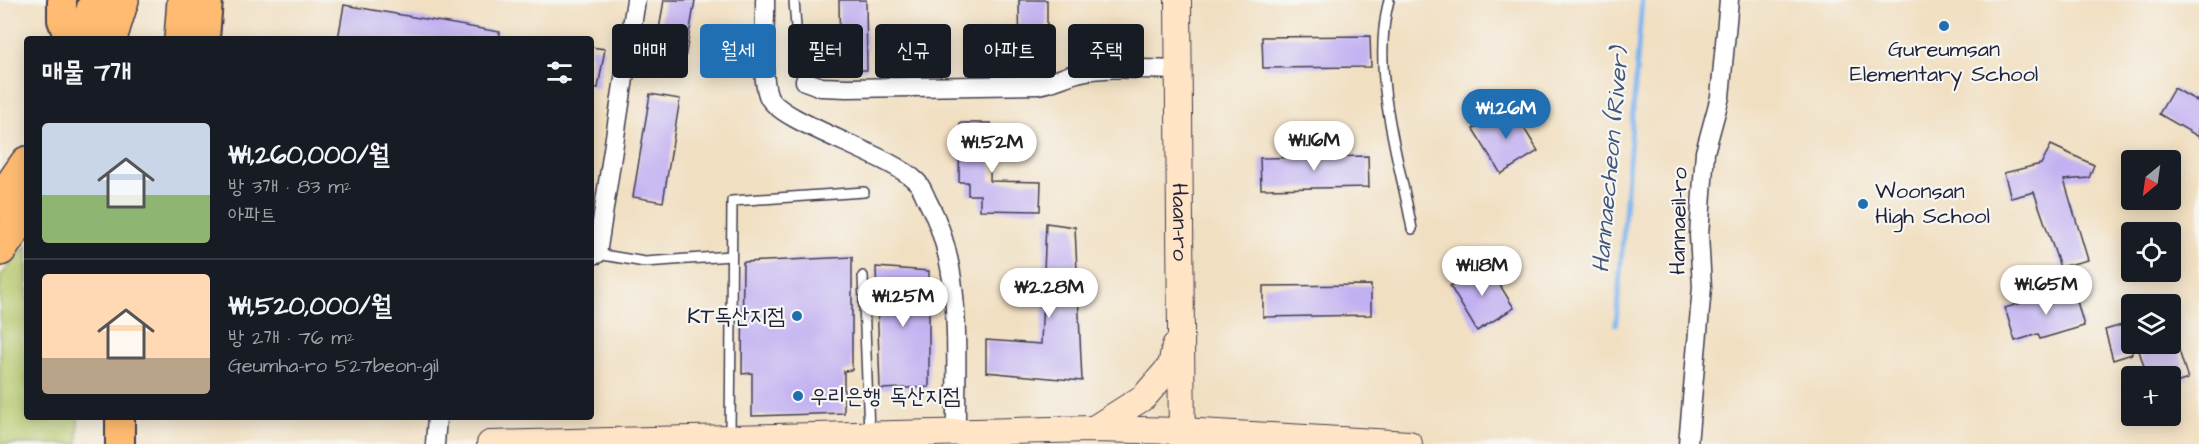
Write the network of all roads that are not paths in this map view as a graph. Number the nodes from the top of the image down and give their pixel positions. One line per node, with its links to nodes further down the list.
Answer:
1 (62, 0): 13 (main road)
2 (96, 0): 14 (highway)
3 (122, 0): 15 (highway)
4 (172, 0): 16 (main road)
5 (184, 0): 17 (highway)
6 (208, 0): 18 (main road)
7 (636, 0): 27 (street)
8 (765, 0): 34 (street)
9 (794, 0): 20 (lane)
10 (1178, 0): 19 (main road, Haan-ro)
11 (1389, 0): 25 (lane)
12 (1729, 0): 42 (street, Hannaeil-ro)
13 (68, 36)
14 (85, 36)
15 (111, 36)
16 (166, 36)
17 (181, 36)
18 (205, 36)
19 (1179, 70): 20 (street); 30 (main road, Haan-ro)
20 (805, 81)
21 (24, 167): 23 (highway)
22 (864, 192): 28 (lane)
23 (0, 202)
24 (24, 214): 26 (highway)
25 (1412, 229)
26 (0, 249)
27 (594, 254): 28 (lane)
28 (731, 256): 37 (lane)
29 (863, 276): 35 (lane)
30 (1180, 323): 33 (main road); 36 (main road, Haan-ro)
31 (120, 420): 38 (main road)
32 (437, 420): 39 (street)
33 (1092, 429): 34 (main road); 36 (main road)
34 (956, 433): 35 (main road)
35 (869, 435): 37 (main road)
36 (1182, 437): 41 (main road)
37 (730, 438): 40 (main road)
38 (120, 444)
39 (435, 444)
40 (490, 444)
41 (1409, 444)
42 (1688, 444)

